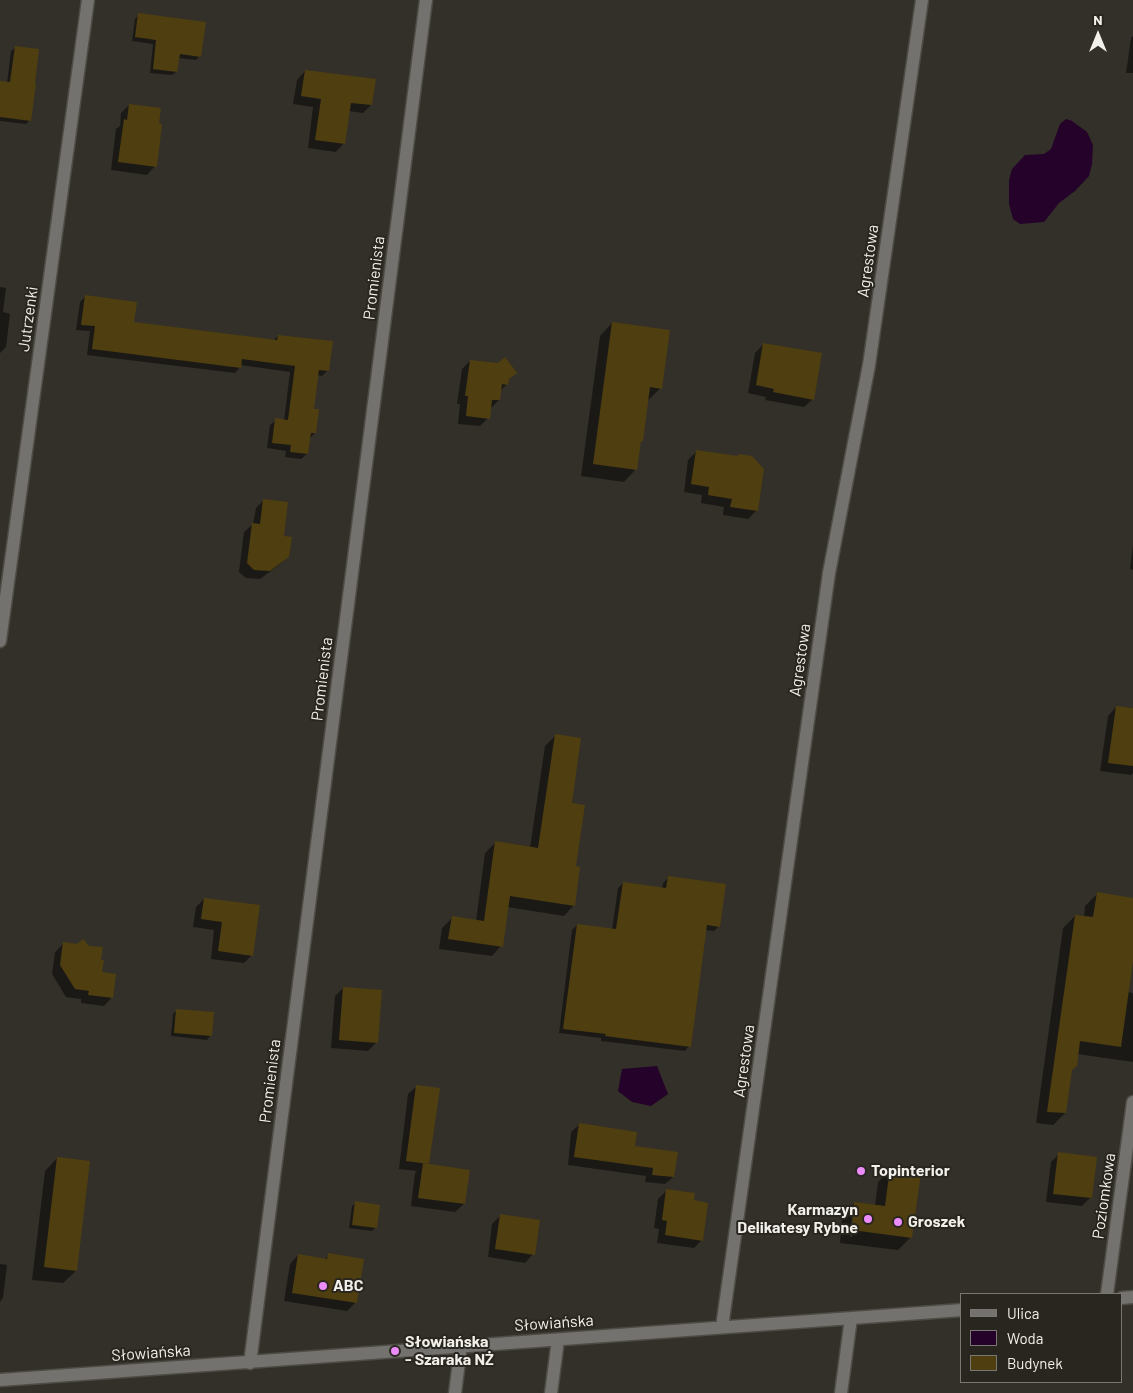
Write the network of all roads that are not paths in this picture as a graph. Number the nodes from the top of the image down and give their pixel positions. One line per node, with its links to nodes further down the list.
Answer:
1 (88, 0): 4 (street, Jutrzenki)
2 (426, 0): 12 (street, Promienista)
3 (922, 0): 9 (street, Agrestowa)
4 (0, 642)
5 (1133, 1102): 6 (street, Poziomkowa)
6 (1107, 1293)
7 (960, 1310): 8 (street, Słowiańska)
8 (851, 1318): 9 (street, Słowiańska); 16 (street)
9 (722, 1327): 10 (street, Słowiańska)
10 (558, 1340): 11 (street, Słowiańska); 15 (street)
11 (461, 1346): 12 (street, Słowiańska); 14 (street)
12 (250, 1363): 13 (street, Słowiańska)
13 (0, 1380)
14 (455, 1393)
15 (551, 1393)
16 (840, 1393)

